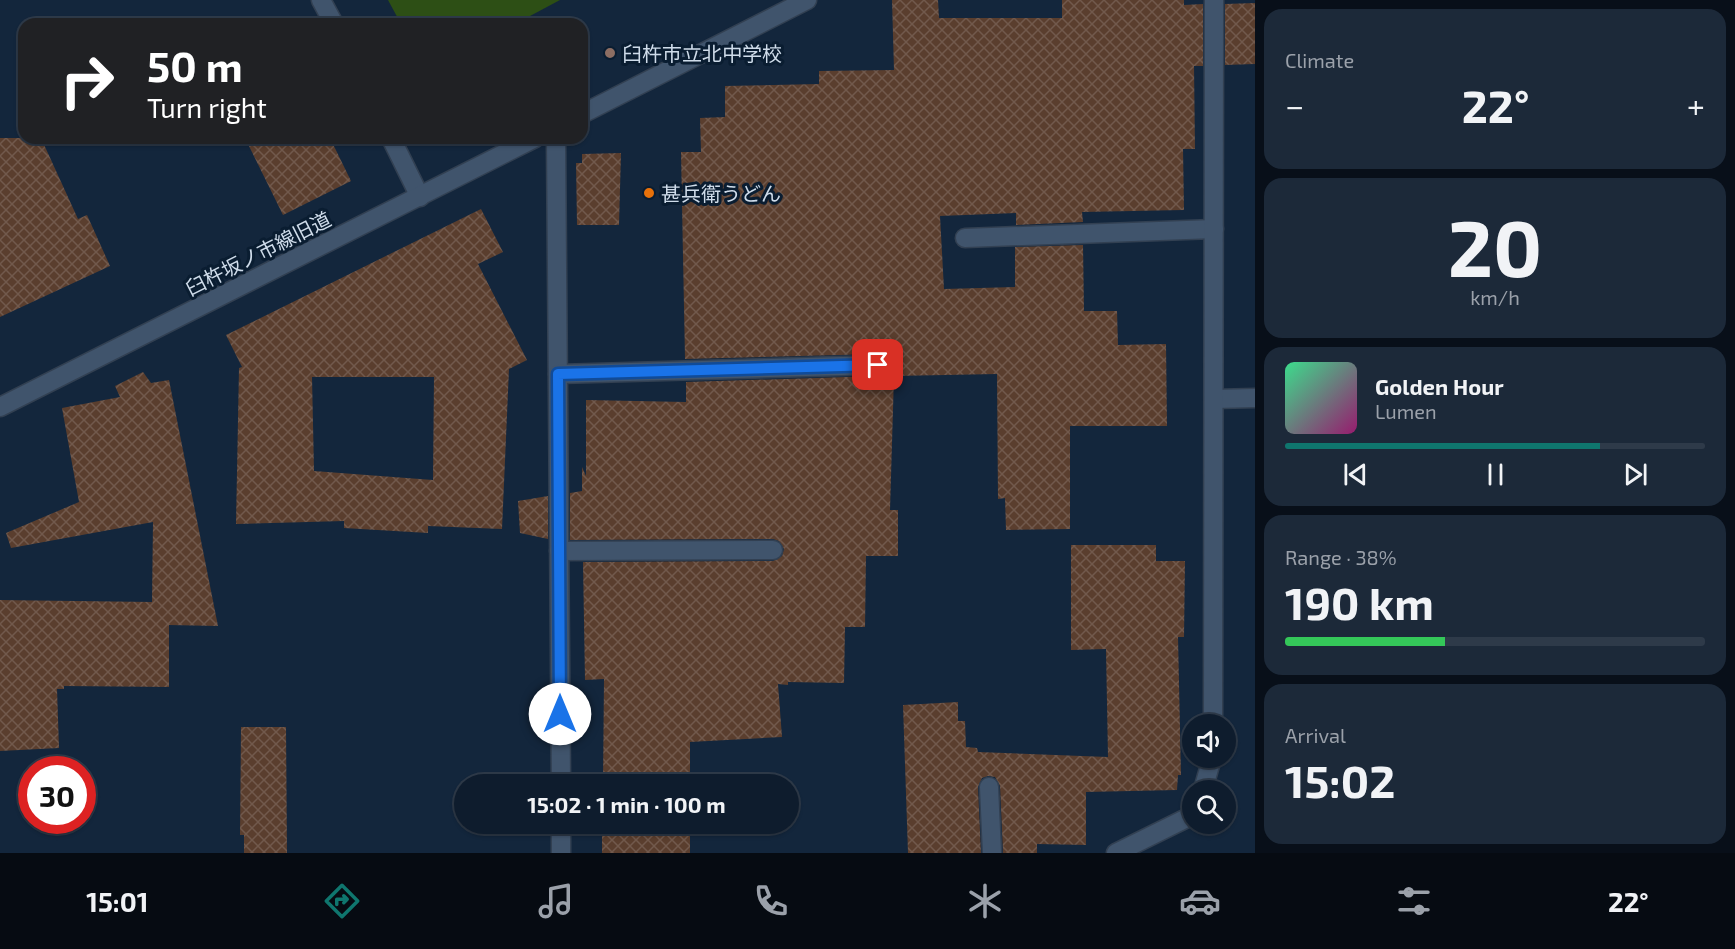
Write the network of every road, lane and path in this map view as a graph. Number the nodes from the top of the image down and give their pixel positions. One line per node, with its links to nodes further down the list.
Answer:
1 (321, 0): 4 (street)
2 (807, 0): 5 (street)
3 (1214, 0): 10 (street)
4 (331, 18)
5 (588, 111)
6 (394, 144): 9 (street)
7 (523, 144): 9 (street, 臼杵坂ノ市線旧道)
8 (556, 144): 13 (street)
9 (420, 197): 16 (street, 臼杵坂ノ市線旧道)
10 (1214, 229): 11 (street); 15 (street)
11 (965, 238)
12 (878, 365): 13 (street)
13 (558, 374): 18 (street)
14 (1255, 398): 15 (street)
15 (1214, 399): 19 (street)
16 (0, 407)
17 (773, 550): 18 (street)
18 (559, 551): 20 (street)
19 (1213, 714)
20 (561, 774)
21 (989, 788): 25 (street)
22 (1182, 820): 26 (street)
23 (561, 834): 24 (street)
24 (561, 853)
25 (992, 853)
26 (1116, 853)

